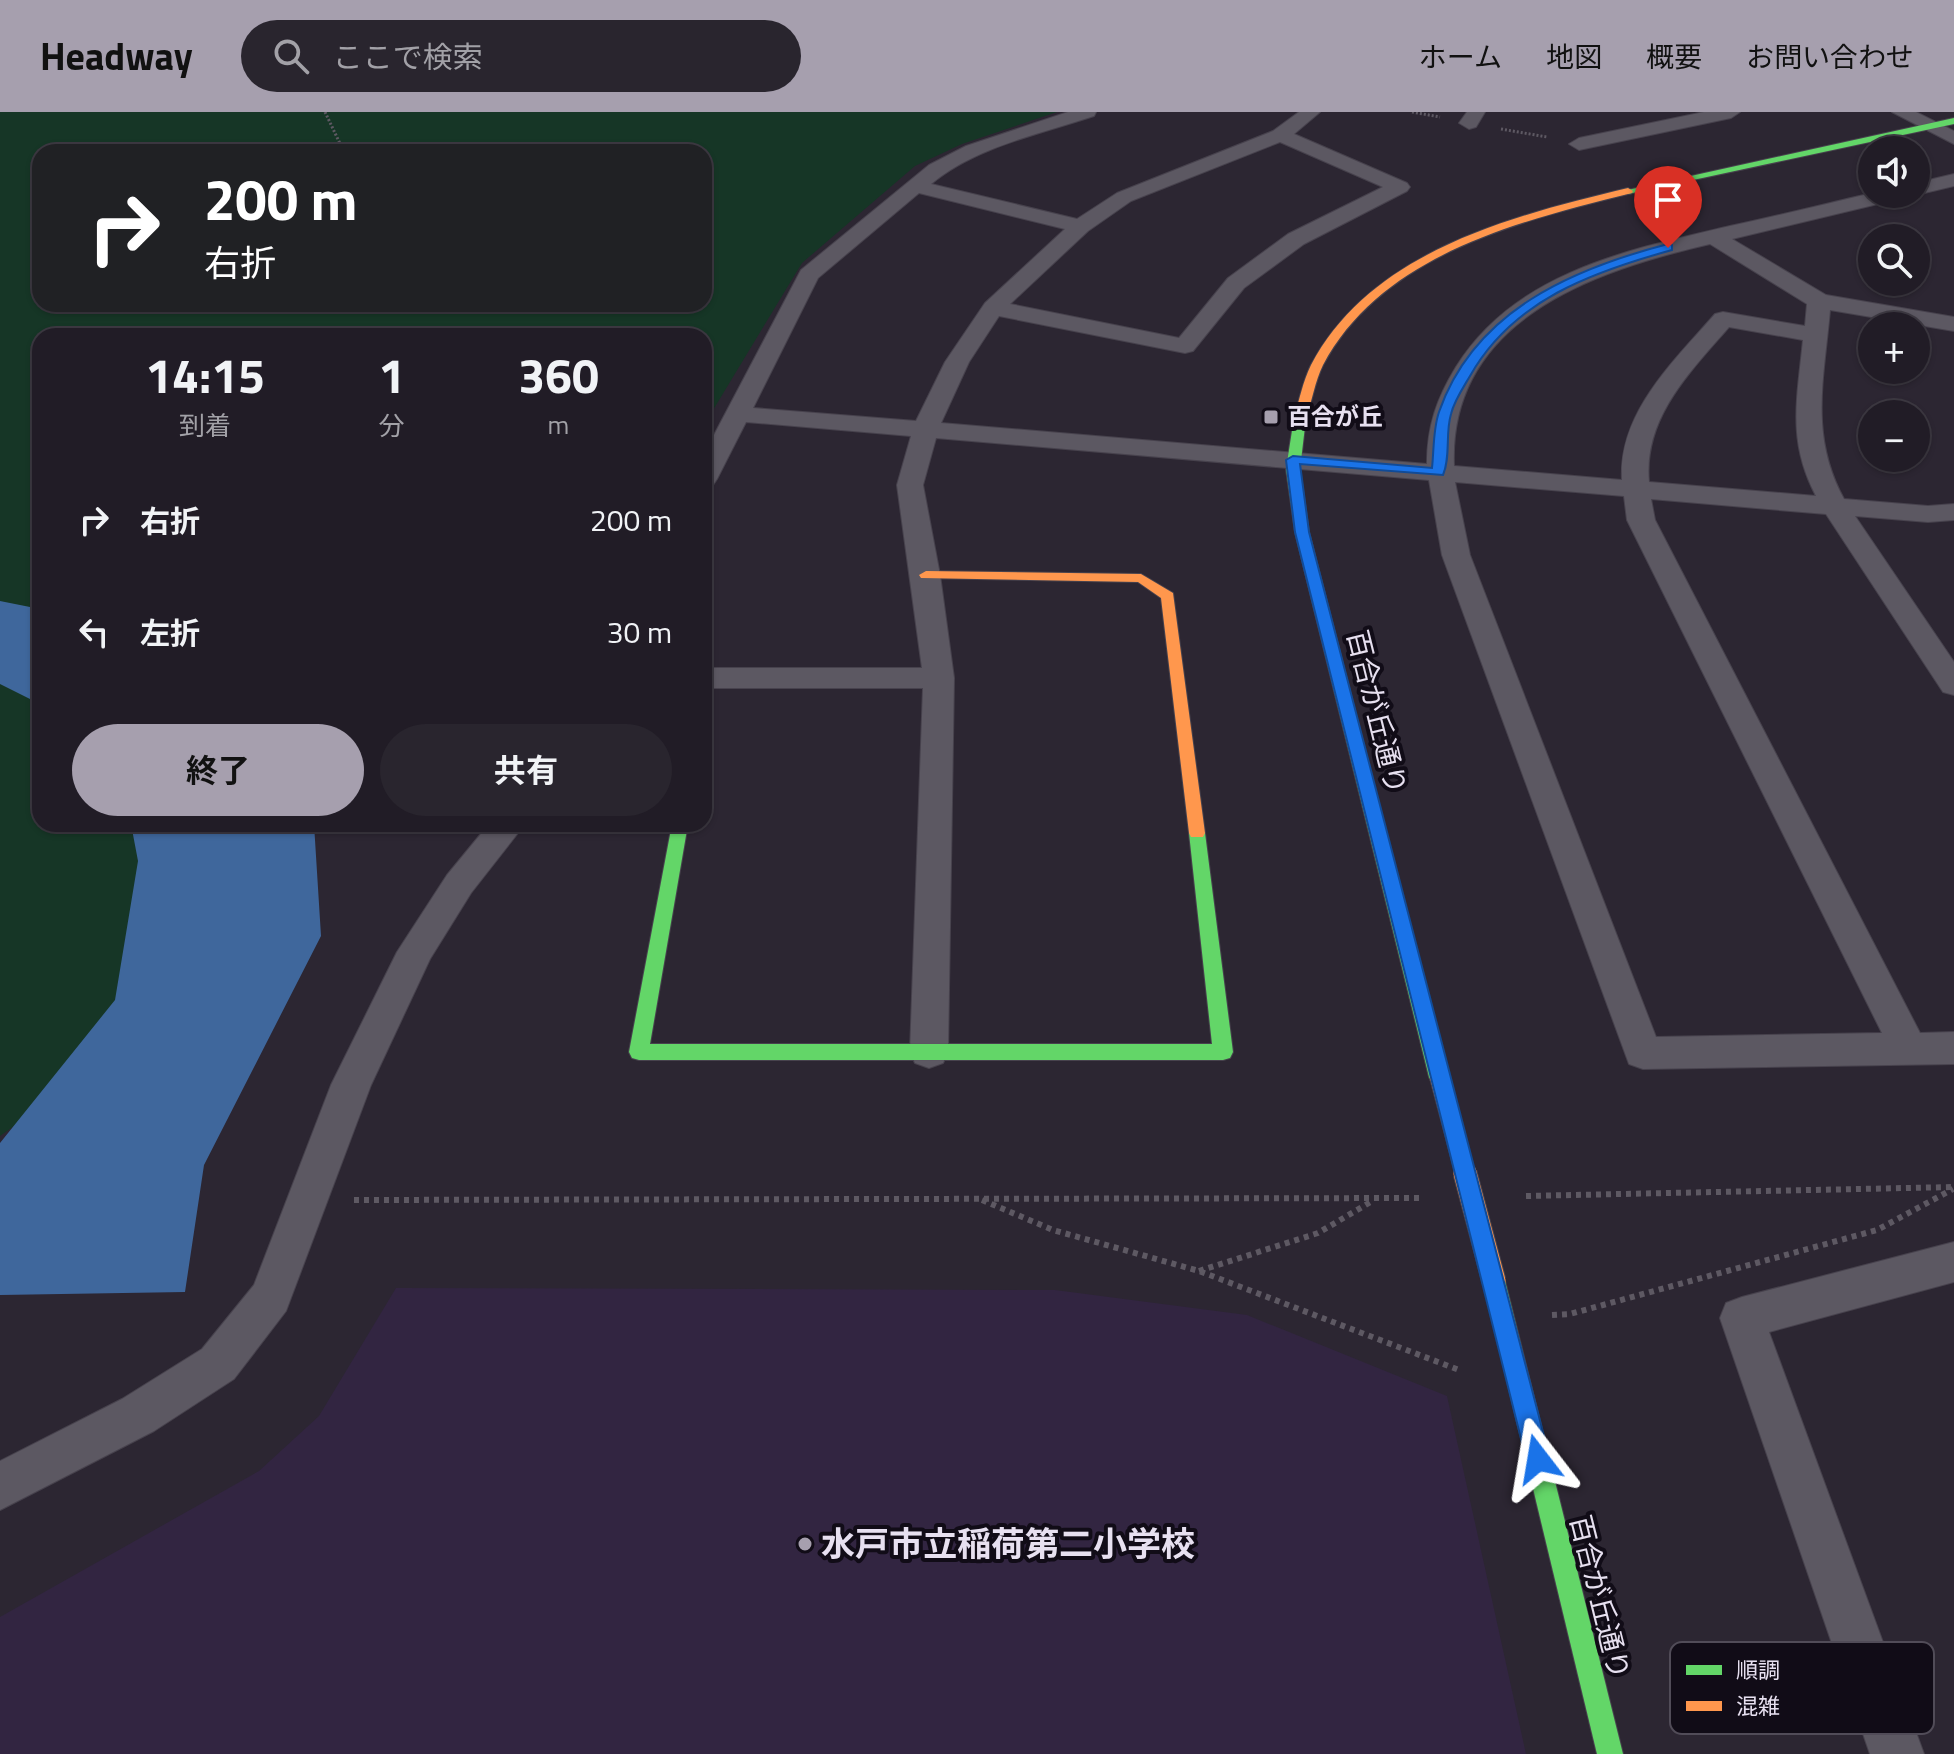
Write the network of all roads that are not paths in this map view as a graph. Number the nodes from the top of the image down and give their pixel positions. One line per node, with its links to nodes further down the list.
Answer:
1 (1087, 112): 12 (street)
2 (1311, 112): 8 (street)
3 (1731, 112): 5 (street)
4 (1901, 112): 7 (street)
5 (1685, 116): 10 (street)
6 (1954, 121): 7 (street, 百合が丘通り)
7 (1931, 126): 9 (street); 23 (street, 百合が丘通り)
8 (1280, 135): 15 (street); 18 (street)
9 (1954, 138)
10 (1579, 144)
11 (1954, 180): 13 (street)
12 (914, 186): 15 (street); 21 (street)
13 (1930, 186)
14 (1858, 203): 16 (street)
15 (1080, 226): 18 (street)
16 (1714, 237): 17 (street); 25 (street)
17 (1819, 301): 19 (street); 20 (street)
18 (993, 308): 22 (street)
19 (1954, 324)
20 (1813, 335): 26 (street); 27 (street)
21 (739, 414): 22 (street); 24 (street)
22 (925, 430): 23 (street); 29 (street)
23 (1293, 460): 25 (street); 42 (street, 百合が丘通り, bridge)
24 (712, 464)
25 (1439, 472): 26 (street); 35 (street)
26 (1636, 489): 27 (street); 35 (street)
27 (1834, 505): 28 (street); 32 (street)
28 (1954, 512)
29 (926, 575): 30 (street); 37 (street)
30 (939, 678): 31 (street); 37 (street)
31 (712, 683)
32 (1954, 685)
33 (501, 832): 39 (street)
34 (679, 832): 37 (street)
35 (1909, 1048): 36 (street)
36 (1954, 1048)
37 (929, 1052)
38 (1954, 1262): 40 (street)
39 (0, 1486)
40 (1857, 1642)
41 (1890, 1734): 43 (street)
42 (1610, 1754)
43 (1897, 1754)

